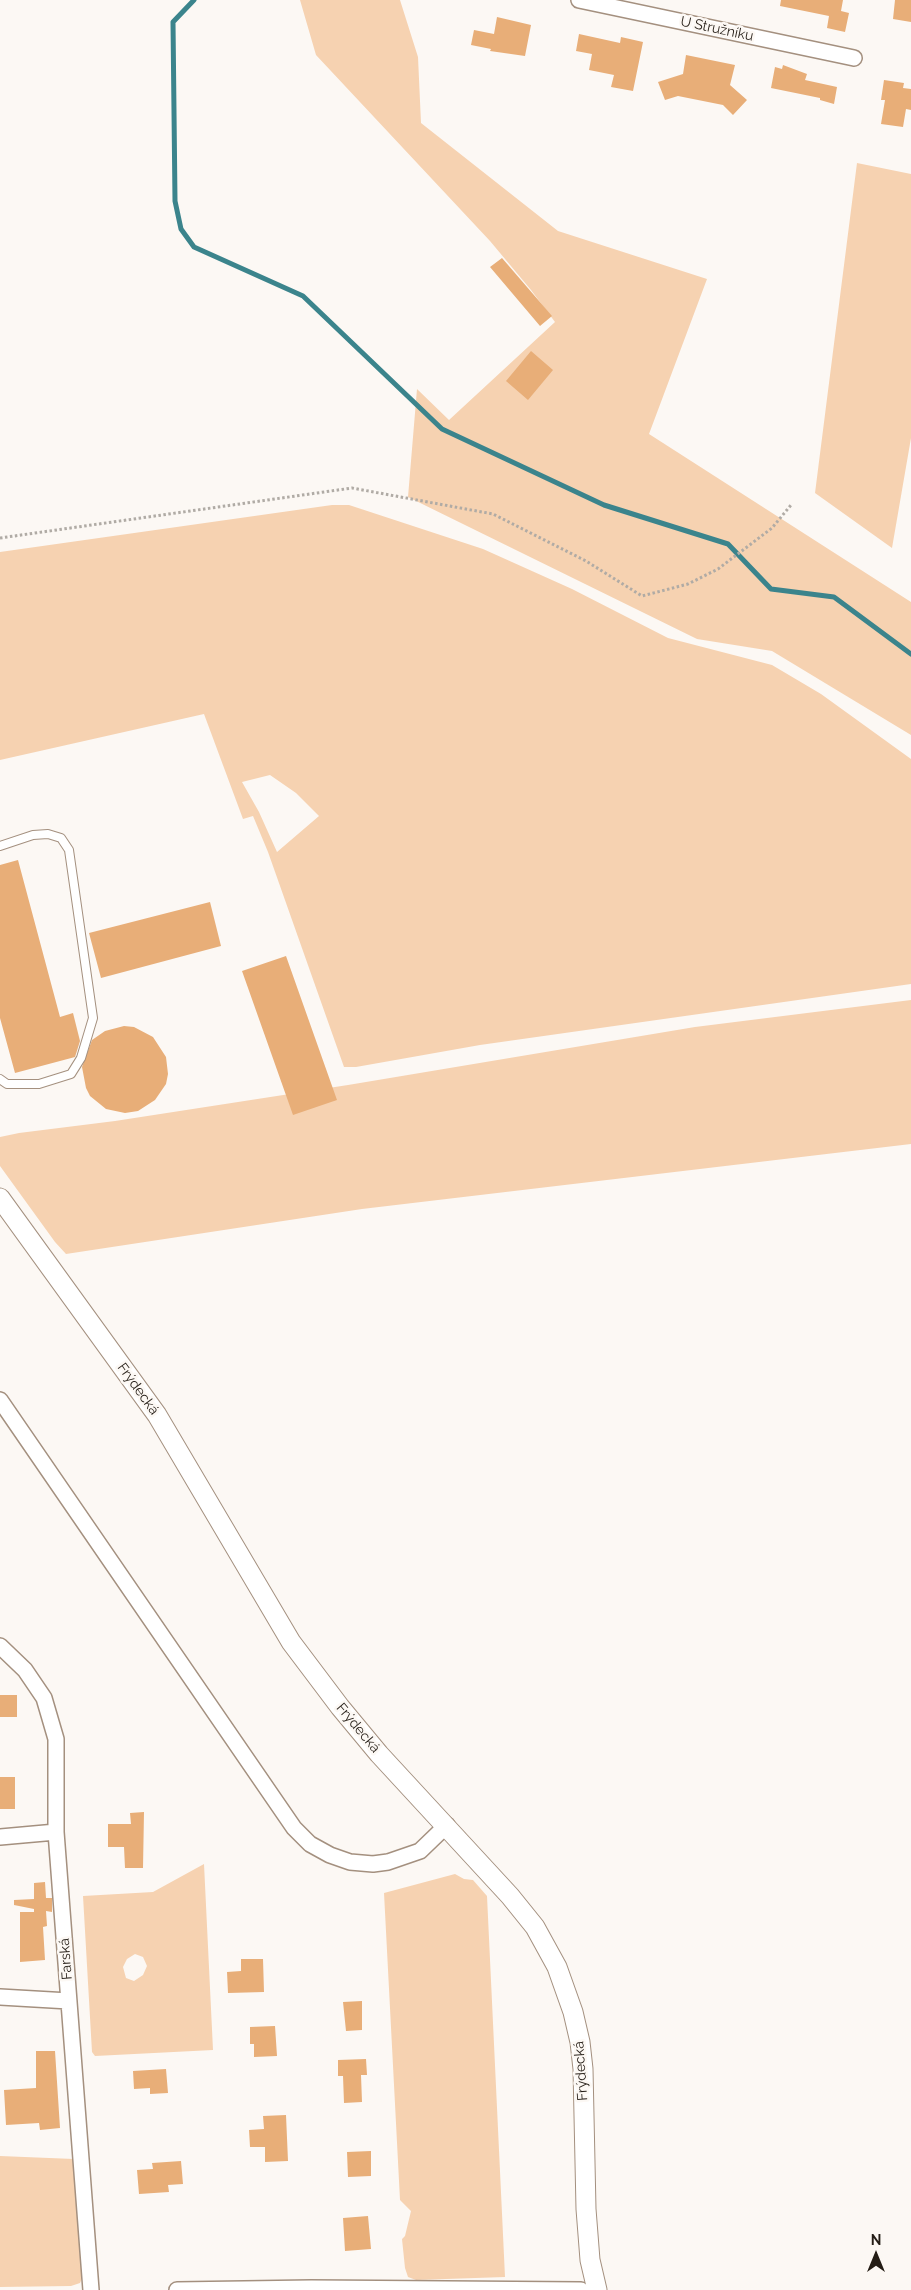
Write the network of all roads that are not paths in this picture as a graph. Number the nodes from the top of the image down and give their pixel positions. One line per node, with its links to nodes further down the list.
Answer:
1 (579, 0): 2 (street, U Stružníku)
2 (854, 58)
3 (0, 846): 4 (lane)
4 (0, 1079)
5 (0, 1198): 8 (street, Frýdecká)
6 (0, 1400): 8 (street)
7 (0, 1646): 9 (street, Farská)
8 (447, 1825): 16 (street, Frýdecká)
9 (56, 1832): 10 (street); 12 (street, Farská)
10 (0, 1836)
11 (0, 1997): 12 (street)
12 (69, 2001): 13 (street, Farská)
13 (91, 2290)
14 (177, 2290): 15 (street)
15 (581, 2290)
16 (598, 2290)

